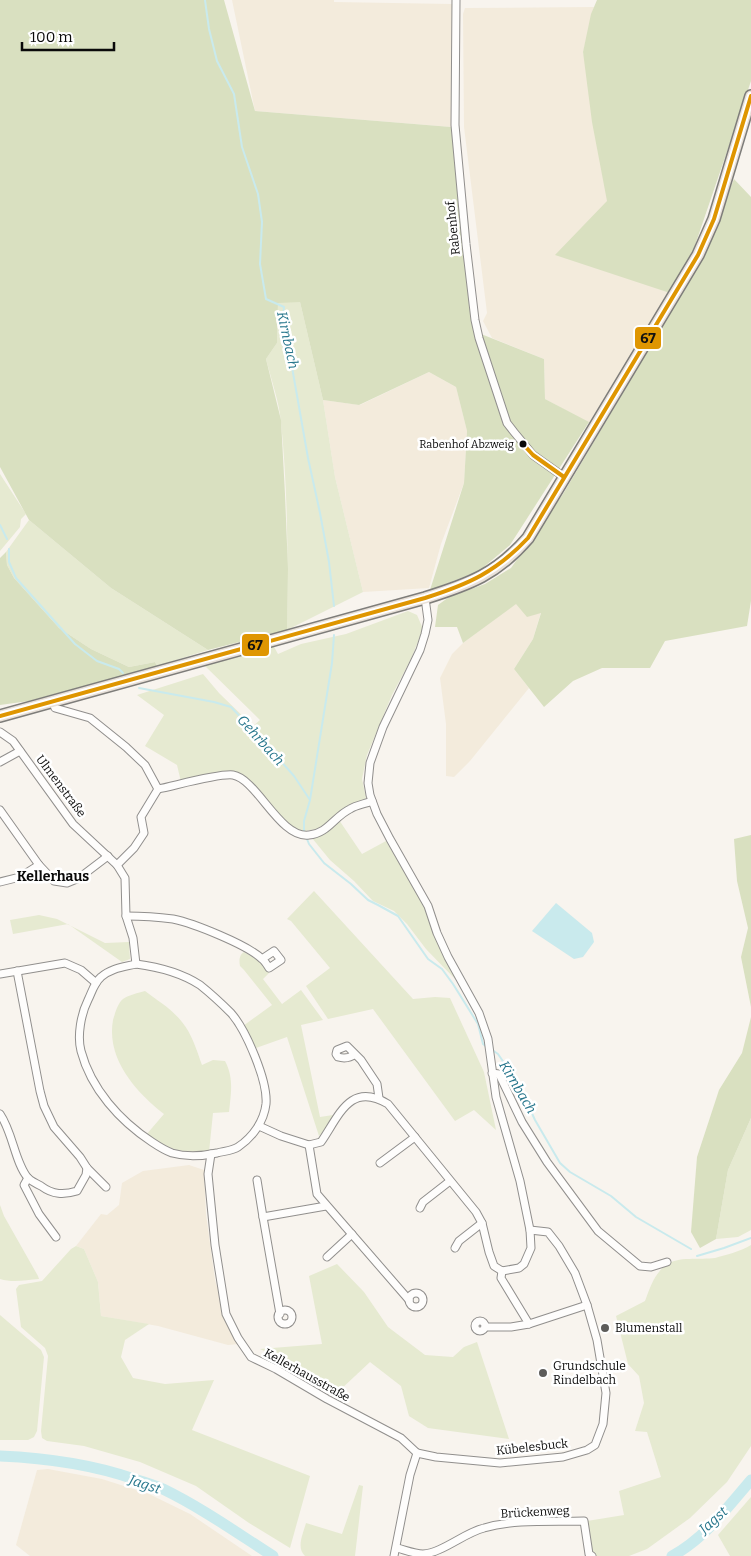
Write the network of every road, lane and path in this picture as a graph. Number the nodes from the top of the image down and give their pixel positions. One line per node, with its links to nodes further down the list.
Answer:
1 (456, 0): 3 (street, Rabenhof)
2 (751, 96): 3 (main road)
3 (564, 477): 4 (main road)
4 (426, 598): 5 (main road); 11 (street)
5 (52, 701): 6 (main road); 10 (street)
6 (0, 716)
7 (0, 732): 8 (street, Ulmenstraße)
8 (20, 751): 9 (street); 13 (street, Ulmenstraße)
9 (0, 762)
10 (158, 789): 11 (street); 15 (street)
11 (372, 801): 24 (street)
12 (0, 810): 14 (street)
13 (108, 856): 14 (street); 15 (street, Ulmenstraße)
14 (38, 865): 16 (street)
15 (117, 865): 17 (street, Ulmenstraße)
16 (0, 882)
17 (126, 916): 18 (street); 19 (street, Ulmenstraße)
18 (262, 959)
19 (136, 964): 22 (street); 27 (street)
20 (17, 971): 21 (street); 22 (street); 32 (street)
21 (0, 974)
22 (96, 983): 30 (street)
23 (355, 1054): 25 (street)
24 (492, 1073): 41 (street); 46 (street)
25 (379, 1098): 28 (street); 29 (street)
26 (0, 1114): 33 (street)
27 (259, 1126): 29 (street); 30 (street)
28 (415, 1137): 31 (street); 35 (street)
29 (308, 1145): 37 (street)
30 (211, 1154): 53 (street, Kellerhausstraße)
31 (380, 1163)
32 (87, 1168): 33 (street); 36 (street)
33 (28, 1178): 43 (street)
34 (257, 1180): 39 (street)
35 (450, 1181): 38 (street); 40 (street)
36 (106, 1186)
37 (326, 1206): 39 (street); 42 (street)
38 (420, 1208)
39 (263, 1217): 50 (street)
40 (482, 1223): 44 (street); 47 (street)
41 (530, 1230): 47 (street); 49 (street, Kübelesbuck)
42 (352, 1234): 45 (street); 48 (street)
43 (56, 1237)
44 (455, 1248)
45 (326, 1257)
46 (667, 1262)
47 (502, 1271): 51 (street)
48 (409, 1300)
49 (587, 1305): 51 (street); 53 (street, Kübelesbuck)
50 (280, 1314)
51 (529, 1324): 52 (street)
52 (486, 1326)
53 (417, 1453): 54 (street)
54 (397, 1548): 55 (street); 56 (street, Brückenweg)
55 (394, 1556)
56 (592, 1556)

